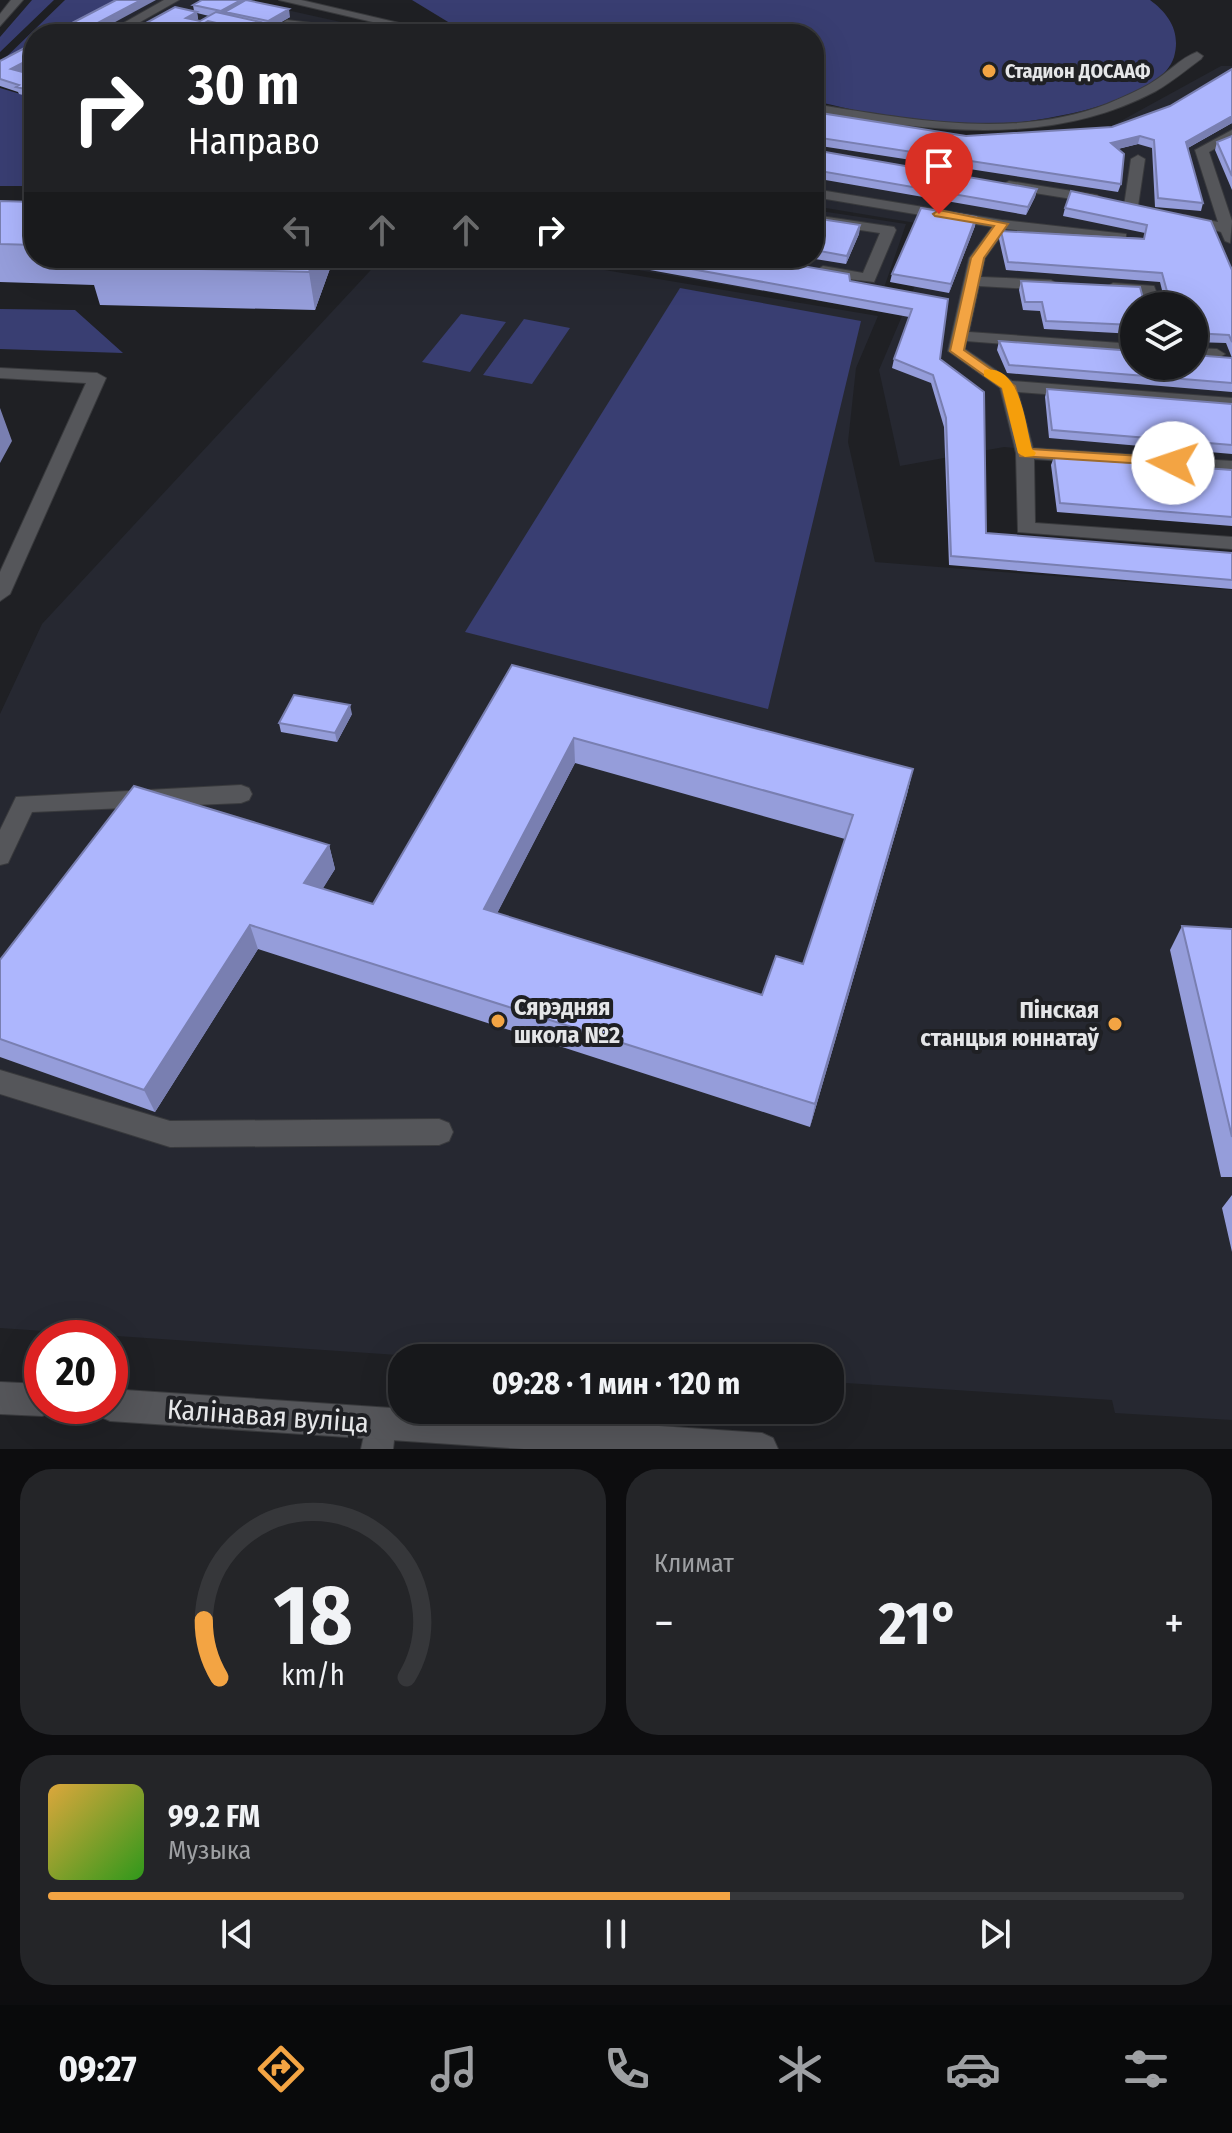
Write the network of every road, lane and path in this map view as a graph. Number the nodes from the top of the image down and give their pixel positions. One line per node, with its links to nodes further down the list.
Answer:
1 (17, 0): 6 (street)
2 (173, 0): 7 (street)
3 (285, 0): 5 (street)
4 (379, 6): 5 (street)
5 (361, 17): 8 (street); 9 (street)
6 (0, 22)
7 (129, 24)
8 (353, 24)
9 (394, 24)
10 (1197, 56): 11 (street)
11 (824, 110)
12 (1232, 134): 19 (street)
13 (1138, 159): 14 (street)
14 (1000, 183)
15 (824, 195): 18 (street)
16 (1172, 216): 19 (street)
17 (824, 220): 21 (street)
18 (1002, 224): 20 (street); 22 (street)
19 (1230, 236)
20 (1121, 237)
21 (807, 268)
22 (972, 281): 23 (street); 24 (street)
23 (1149, 292)
24 (960, 336): 25 (street); 29 (street)
25 (1120, 348)
26 (1208, 354): 27 (street)
27 (1217, 354)
28 (0, 373): 34 (street)
29 (1008, 386): 30 (street); 31 (street)
30 (1232, 403)
31 (1025, 453): 32 (street); 33 (street)
32 (1232, 467)
33 (1232, 543)
34 (0, 594)
35 (241, 794): 36 (street)
36 (0, 856)
37 (0, 1082): 38 (street)
38 (439, 1132)
39 (0, 1398): 40 (street)
40 (24, 1399)
41 (128, 1407): 42 (street, Калінавая вуліца)
42 (379, 1437): 43 (street, Калінавая вуліца)
43 (762, 1449)

